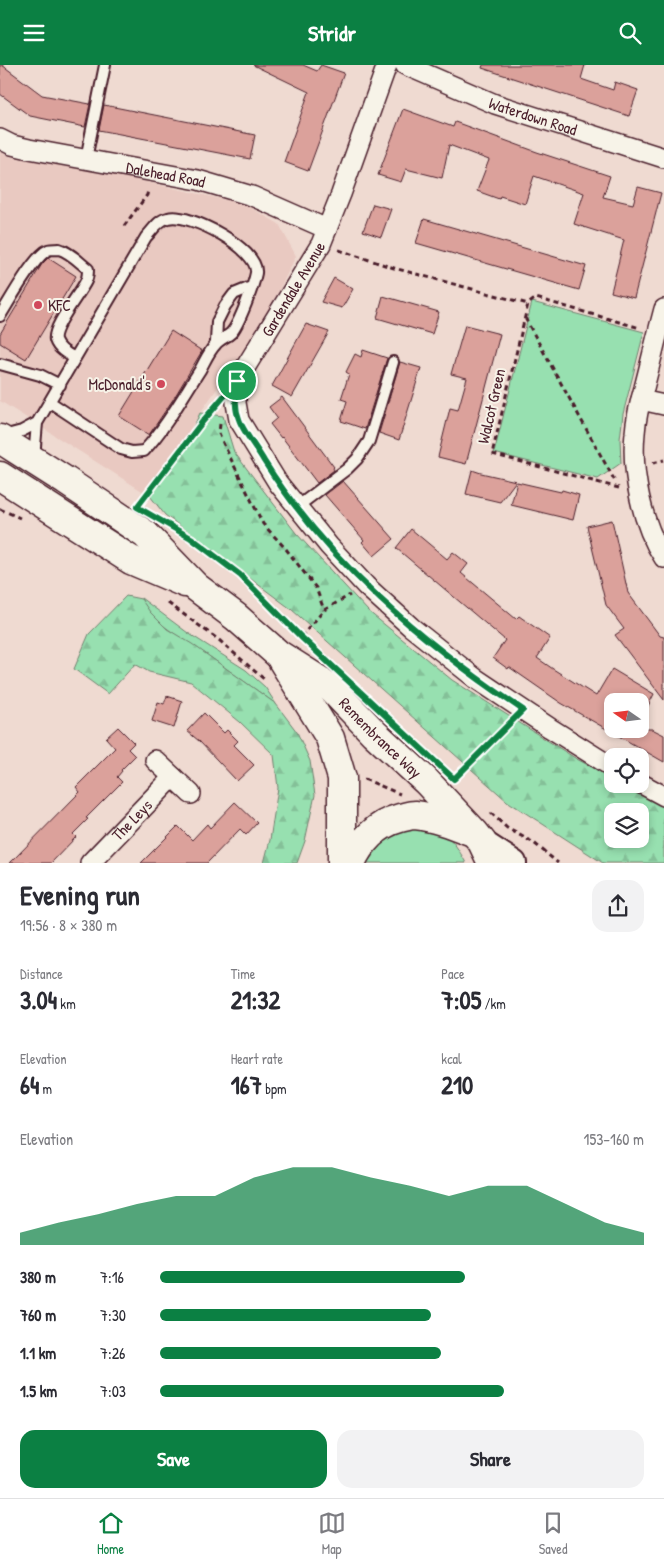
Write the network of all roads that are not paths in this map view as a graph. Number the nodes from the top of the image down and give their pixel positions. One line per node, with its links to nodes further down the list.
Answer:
1 (105, 65): 6 (lane)
2 (387, 65): 7 (street, Gardendale Avenue)
3 (405, 65): 5 (street, Waterdown Road)
4 (0, 139): 6 (street, Dalehead Road)
5 (664, 158)
6 (86, 159): 7 (street, Dalehead Road)
7 (324, 236): 23 (street, Gardendale Avenue)
8 (251, 287): 11 (lane); 11 (lane); 12 (lane)
9 (664, 309): 16 (street)
10 (0, 316): 12 (lane)
11 (216, 342): 17 (lane)
12 (75, 358): 15 (lane)
13 (393, 362): 23 (lane)
14 (0, 364): 15 (lane)
15 (60, 385): 17 (lane)
16 (641, 400): 18 (street); 24 (street)
17 (50, 402): 19 (lane)
18 (664, 405)
19 (37, 423): 20 (lane); 21 (lane)
20 (0, 438): 21 (highway, Remembrance Way)
21 (34, 460): 25 (highway, Remembrance Way)
22 (0, 476): 25 (highway, Remembrance Way)
23 (297, 507): 28 (street, Gardendale Avenue)
24 (664, 558)
25 (196, 587): 26 (highway, Remembrance Way)
26 (278, 654): 33 (highway, Remembrance Way); 35 (highway, Remembrance Way)
27 (155, 760): 29 (street)
28 (604, 762)
29 (173, 777): 31 (street); 34 (street, The Leys)
30 (649, 788): 32 (street)
31 (191, 793)
32 (664, 796)
33 (484, 837): 36 (highway); 37 (street)
34 (90, 863)
35 (342, 863)
36 (351, 863)
37 (514, 863)

